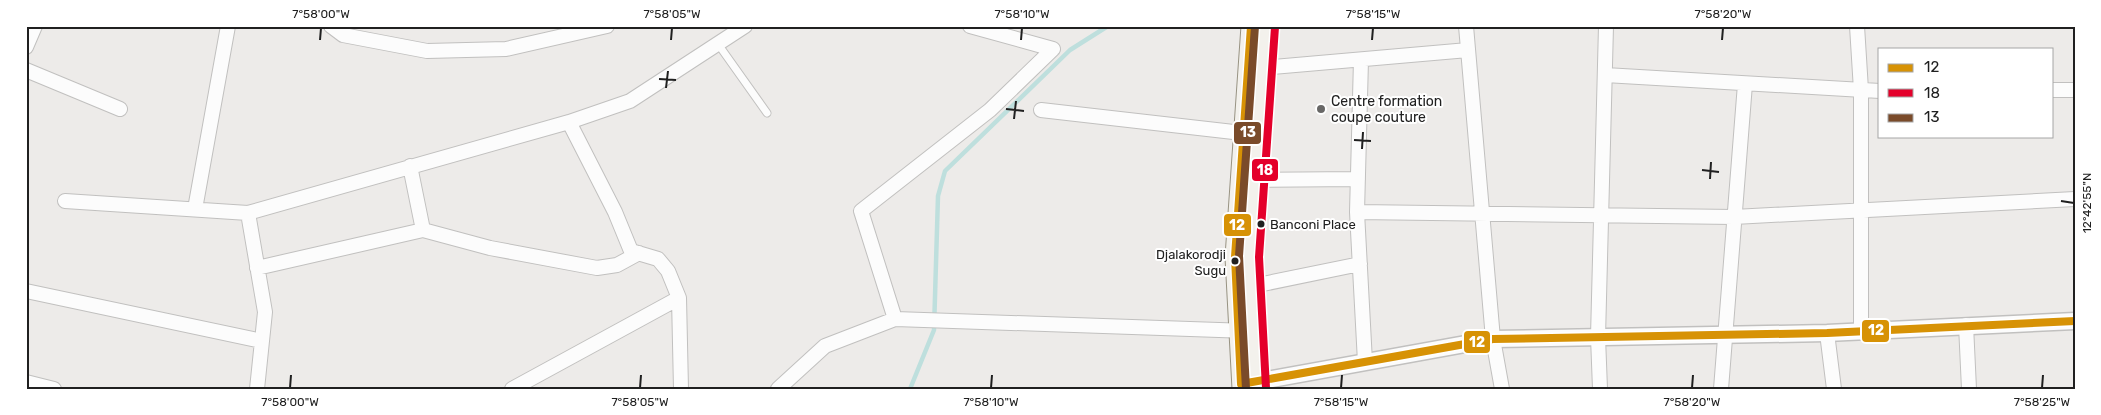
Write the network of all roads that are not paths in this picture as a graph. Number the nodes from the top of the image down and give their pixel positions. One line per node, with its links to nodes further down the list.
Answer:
1 (35, 26): 15 (street)
2 (228, 26): 36 (street)
3 (331, 26): 12 (street)
4 (607, 26): 13 (street)
5 (745, 26): 14 (street)
6 (970, 26): 50 (street)
7 (1251, 26): 30 (main road)
8 (1265, 26): 18 (main road)
9 (1466, 26): 16 (street)
10 (1606, 26): 20 (street)
11 (1857, 26): 22 (street)
12 (345, 30): 13 (street)
13 (574, 30)
14 (718, 44): 28 (lane); 29 (street)
15 (26, 47)
16 (1468, 50): 17 (street); 40 (street)
17 (1361, 60): 18 (street); 32 (street)
18 (1262, 68): 30 (main road)
19 (26, 70): 26 (street)
20 (1605, 75): 21 (street); 41 (street)
21 (1745, 84): 22 (street); 42 (street)
22 (1861, 90): 25 (street); 37 (street)
23 (2054, 90): 24 (street)
24 (2075, 90)
25 (1878, 91)
26 (120, 108)
27 (1041, 110): 30 (street)
28 (767, 113)
29 (569, 122): 31 (street); 44 (street)
30 (1251, 134): 33 (main road); 47 (main road)
31 (410, 166): 39 (street); 43 (street)
32 (1358, 179): 33 (street); 38 (street)
33 (1254, 180): 47 (main road)
34 (2075, 199): 37 (street)
35 (65, 201): 36 (street)
36 (195, 209): 39 (street)
37 (1861, 210): 42 (street); 54 (street)
38 (1357, 212): 40 (street); 45 (street)
39 (248, 213): 46 (street)
40 (1481, 213): 41 (street); 58 (street)
41 (1601, 215): 42 (street); 57 (street)
42 (1734, 217): 56 (street)
43 (422, 230): 44 (street); 46 (street)
44 (639, 253): 49 (street)
45 (1360, 264): 47 (street); 60 (street)
46 (257, 268): 59 (street)
47 (1243, 288): 53 (main road)
48 (26, 291): 59 (street)
49 (679, 298): 65 (street); 66 (street)
50 (895, 319): 53 (street); 67 (street)
51 (2075, 321): 52 (street)
52 (1966, 325): 54 (street); 72 (street)
53 (1245, 330): 62 (main road)
54 (1861, 331): 55 (street)
55 (1827, 333): 56 (street); 71 (street)
56 (1725, 335): 57 (street); 70 (street)
57 (1598, 337): 58 (street); 69 (street)
58 (1493, 339): 60 (street); 68 (street)
59 (262, 341): 64 (street)
60 (1365, 362): 62 (street)
61 (26, 382): 63 (street)
62 (1248, 386)
63 (54, 389)
64 (257, 389)
65 (512, 389)
66 (681, 389)
67 (778, 389)
68 (1502, 389)
69 (1600, 389)
70 (1721, 389)
71 (1834, 389)
72 (1969, 389)

